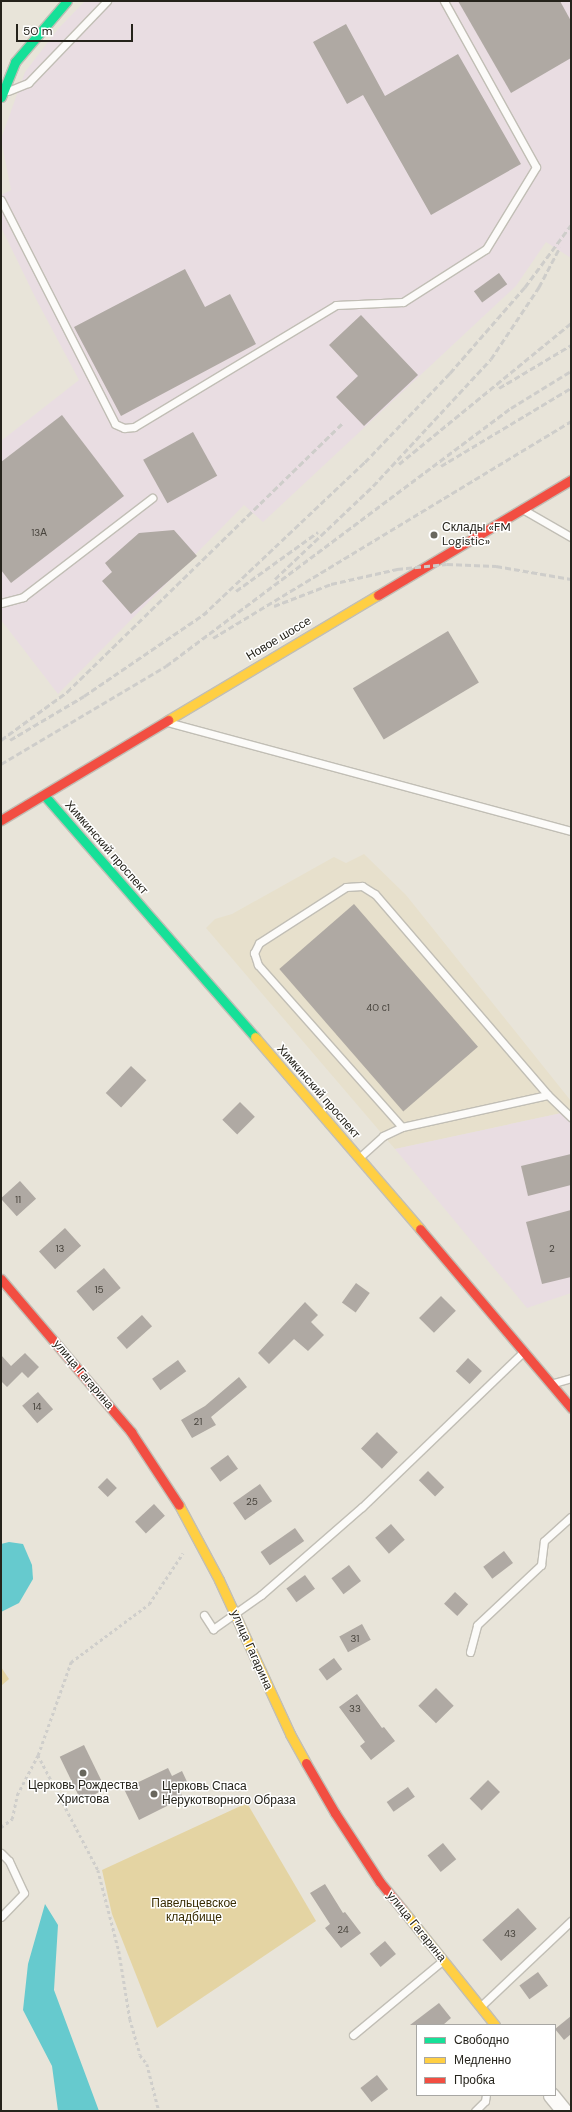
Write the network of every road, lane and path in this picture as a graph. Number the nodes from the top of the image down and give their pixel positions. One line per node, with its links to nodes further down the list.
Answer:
1 (67, 1): 4 (street)
2 (107, 1): 4 (lane)
3 (444, 1): 5 (lane)
4 (2, 95)
5 (1, 200)
6 (571, 480): 8 (street, Новое шоссе)
7 (152, 498): 10 (lane)
8 (521, 508): 9 (lane); 11 (street, Новое шоссе)
9 (571, 537)
10 (1, 603)
11 (166, 722): 12 (street, Новое шоссе); 14 (lane)
12 (44, 795): 13 (street, Новое шоссе); 18 (street, Химкинский проспект)
13 (1, 820)
14 (571, 831)
15 (548, 1095): 16 (lane); 17 (lane); 17 (lane)
16 (571, 1117)
17 (402, 1127): 18 (lane)
18 (360, 1158): 20 (street, Химкинский проспект)
19 (1, 1279): 25 (street, улица Гагарина)
20 (523, 1352): 22 (street, Химкинский проспект); 26 (lane)
21 (571, 1378): 22 (lane)
22 (550, 1384): 23 (street, Химкинский проспект)
23 (571, 1408)
24 (571, 1517): 28 (lane)
25 (196, 1536): 26 (street, улица Гагарина); 29 (path)
26 (234, 1613): 27 (lane); 34 (street, улица Гагарина)
27 (204, 1615)
28 (470, 1652)
29 (38, 1755): 30 (path); 40 (path)
30 (1, 1827)
31 (1, 1853): 32 (lane)
32 (1, 1917)
33 (571, 1921): 35 (lane)
34 (443, 1961): 35 (street, улица Гагарина); 37 (lane)
35 (480, 2007): 36 (street, улица Гагарина)
36 (494, 2024)
37 (353, 2035)
38 (486, 2096): 41 (lane)
39 (552, 2096): 42 (street)
40 (158, 2111)
41 (475, 2111)
42 (564, 2111)

